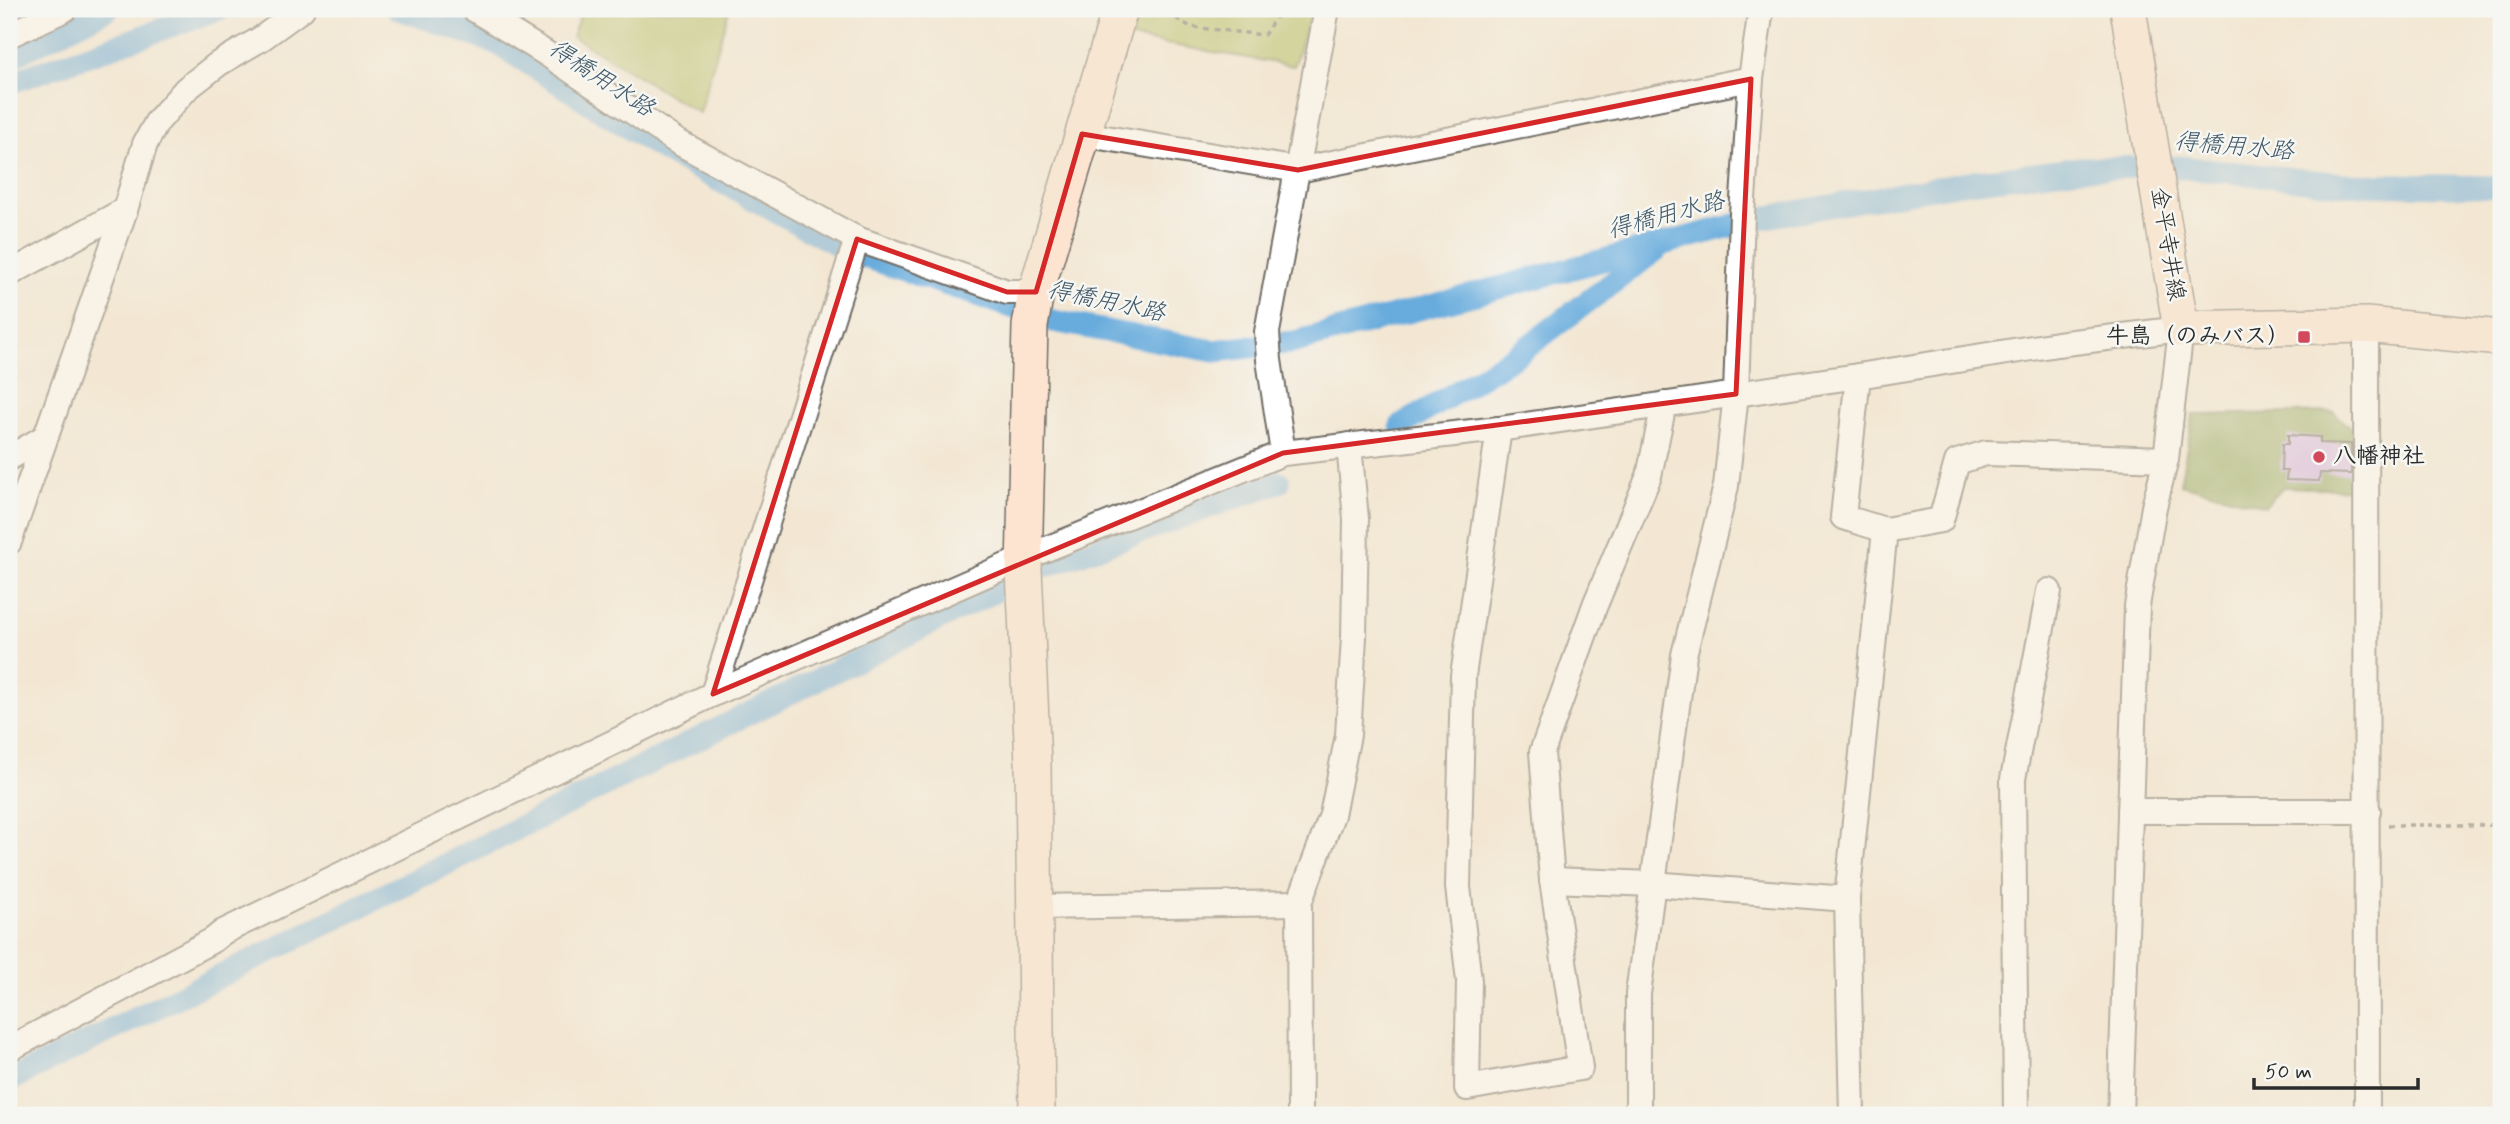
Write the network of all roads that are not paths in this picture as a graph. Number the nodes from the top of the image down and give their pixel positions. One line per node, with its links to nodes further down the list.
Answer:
1 (65, 9): 8 (street)
2 (302, 9): 12 (street)
3 (474, 9): 13 (street)
4 (1120, 9): 10 (street)
5 (1327, 9): 11 (street)
6 (1761, 9): 9 (street)
7 (2128, 9): 17 (street, 金平寺井線)
8 (9, 35)
9 (1751, 79): 11 (street); 20 (street)
10 (1082, 134): 11 (street); 15 (street)
11 (1298, 170): 25 (street)
12 (125, 210): 14 (street); 23 (street)
13 (857, 239): 15 (street); 32 (street)
14 (9, 274)
15 (1034, 308): 30 (street)
16 (2366, 325): 17 (street, 金平寺井線); 18 (street, 金平寺井線); 34 (street)
17 (2181, 329): 19 (street); 27 (street)
18 (2501, 338)
19 (1858, 376): 20 (street); 28 (street)
20 (1736, 394): 21 (street); 36 (street)
21 (1664, 404): 22 (street); 35 (street)
22 (1499, 429): 24 (street); 35 (street)
23 (45, 437): 26 (street); 29 (street)
24 (1349, 445): 25 (street); 38 (street)
25 (1283, 453): 30 (street)
26 (9, 458)
27 (2166, 459): 28 (street); 33 (street)
28 (1885, 530): 37 (street)
29 (9, 542)
30 (1024, 573): 32 (street); 39 (street)
31 (2049, 591): 45 (street)
32 (713, 694): 40 (street)
33 (2130, 811): 34 (street); 46 (street)
34 (2368, 818): 47 (street)
35 (1552, 880): 36 (street)
36 (1653, 884): 37 (street); 43 (street)
37 (1847, 899): 44 (street)
38 (1299, 903): 39 (street); 42 (street)
39 (1034, 906): 41 (street)
40 (9, 1049)
41 (1037, 1115)
42 (1300, 1115)
43 (1638, 1115)
44 (1852, 1115)
45 (2016, 1115)
46 (2120, 1115)
47 (2367, 1115)

